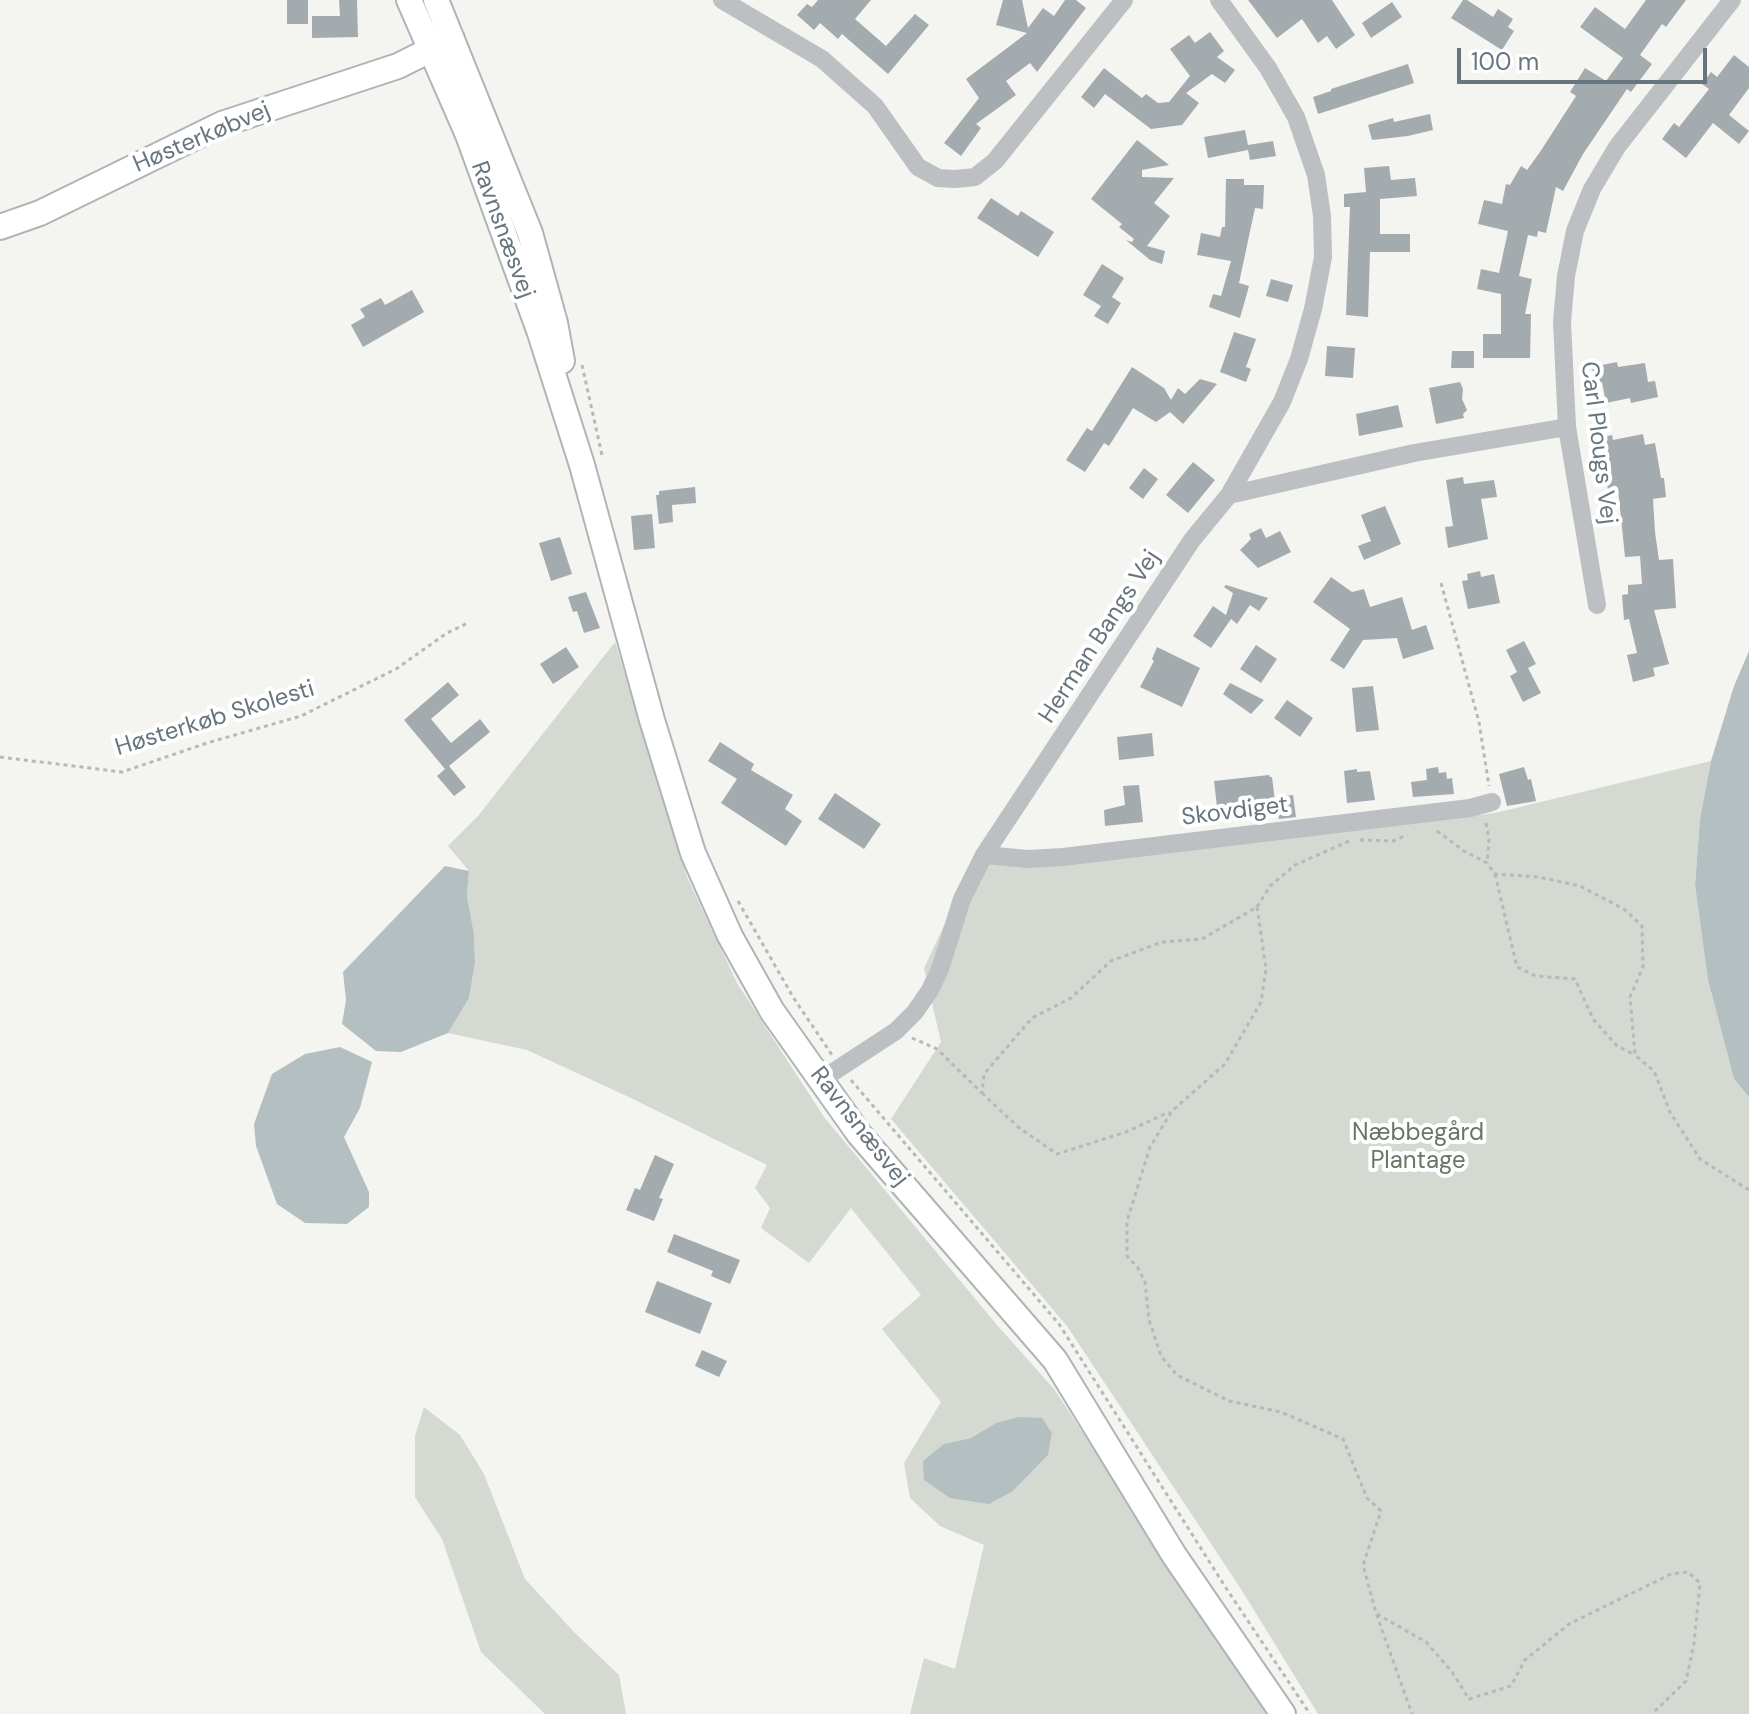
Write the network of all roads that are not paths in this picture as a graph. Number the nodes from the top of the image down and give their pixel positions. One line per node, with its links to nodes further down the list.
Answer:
1 (409, 0): 7 (main road, Ravnsnæsvej)
2 (436, 0): 7 (main road, Ravnsnæsvej)
3 (722, 0): 4 (street)
4 (1124, 0)
5 (1219, 0): 10 (street, Herman Bangs Vej)
6 (1732, 0): 9 (street, Carl Plougs Vej)
7 (441, 44): 8 (main road, Høsterkøbvej); 14 (main road, Ravnsnæsvej)
8 (0, 227)
9 (1567, 427): 10 (street); 11 (street, Carl Plougs Vej)
10 (1229, 495): 13 (street, Herman Bangs Vej)
11 (1597, 605)
12 (1492, 802): 13 (street, Skovdiget)
13 (984, 855): 14 (street, Herman Bangs Vej)
14 (821, 1080): 15 (main road, Ravnsnæsvej)
15 (1283, 1714)

